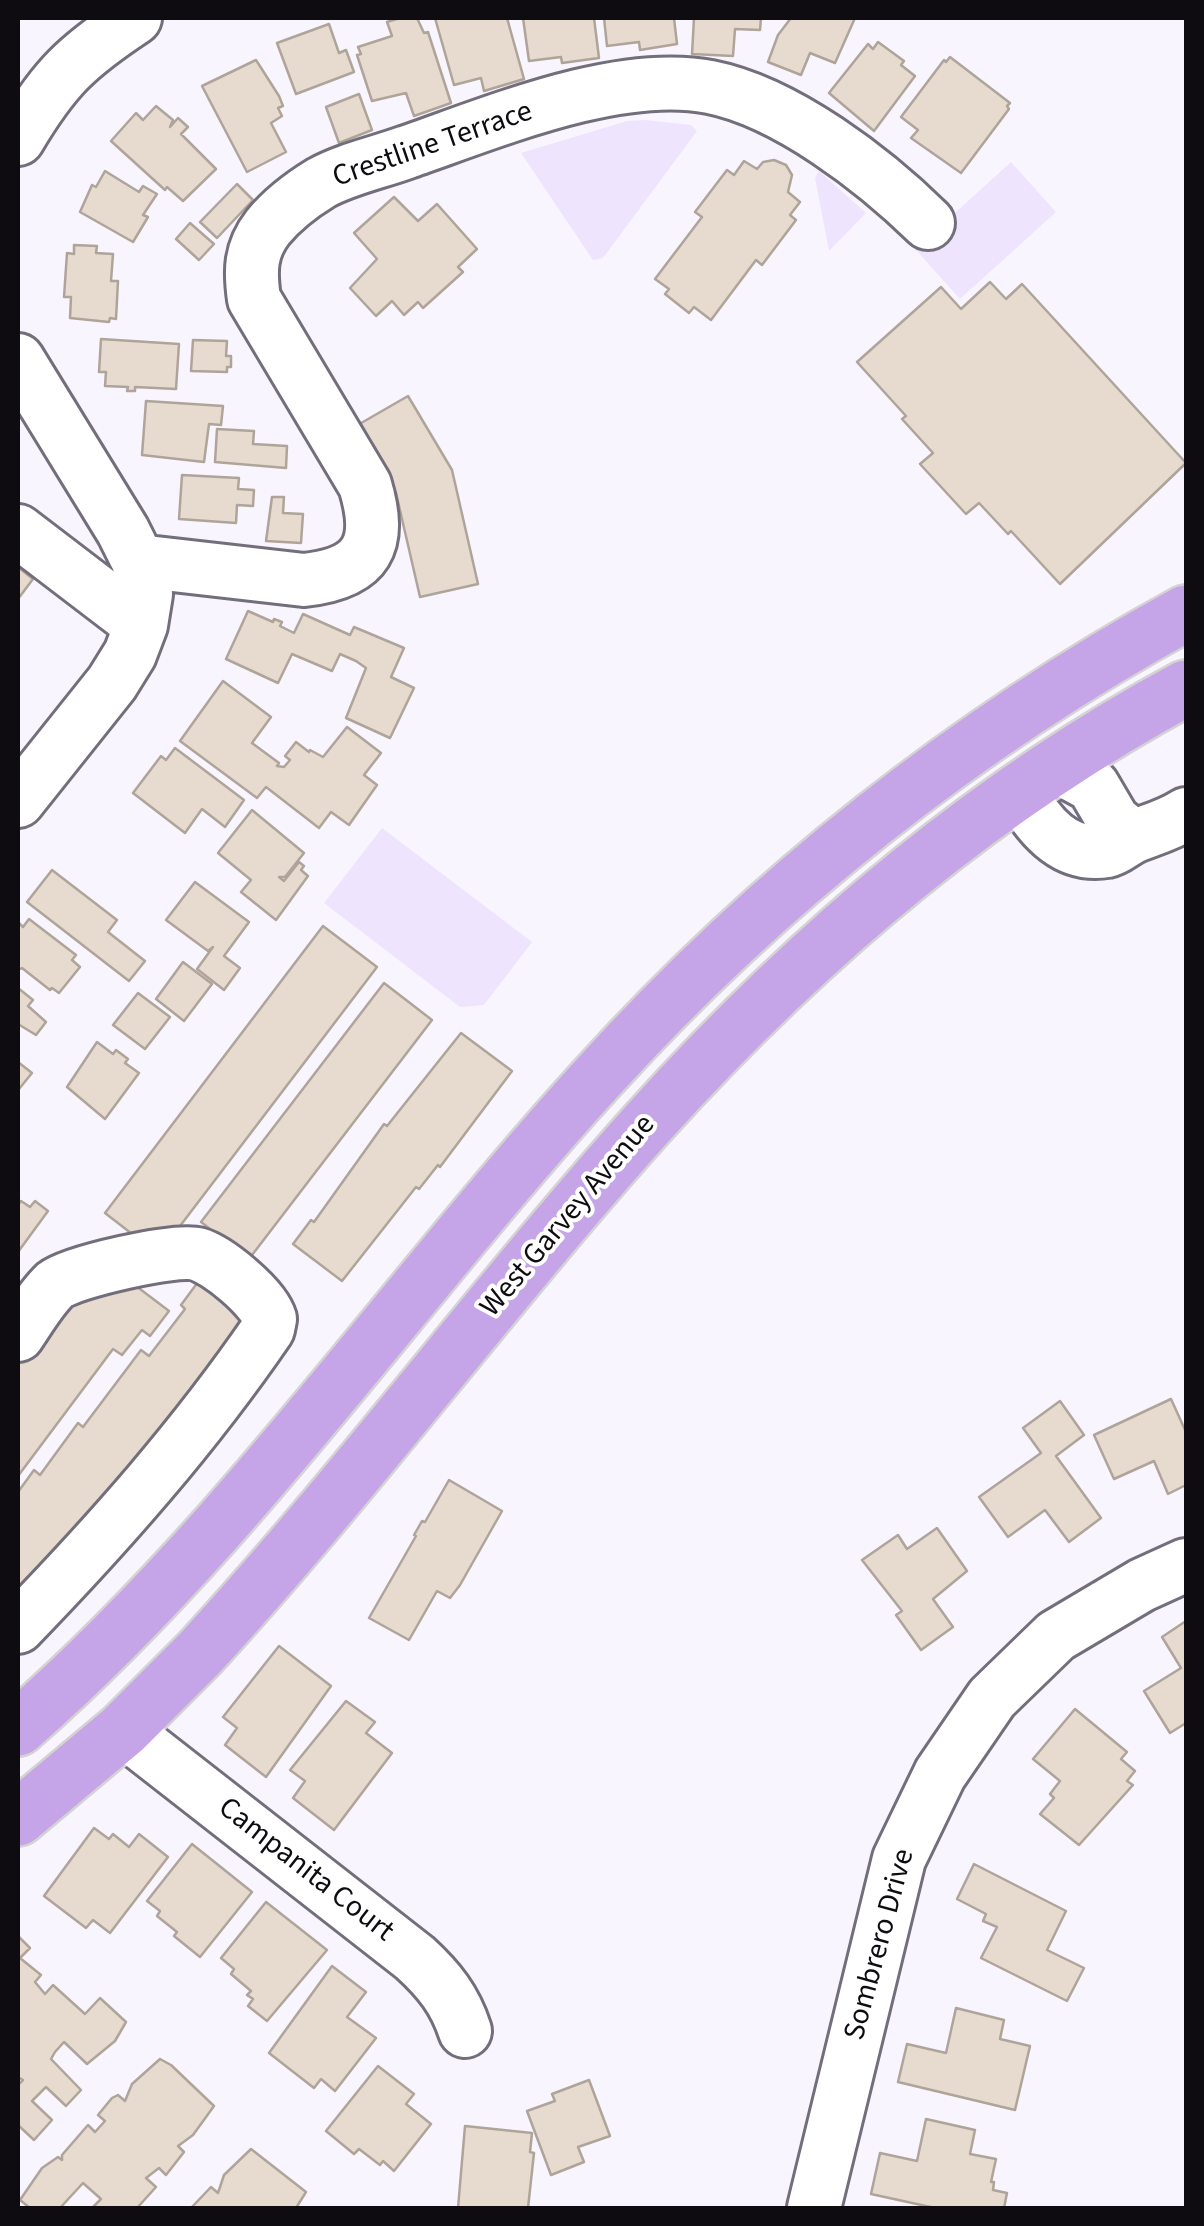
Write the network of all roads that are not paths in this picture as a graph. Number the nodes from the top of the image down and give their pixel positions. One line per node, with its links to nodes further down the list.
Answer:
1 (134, 18): 2 (street)
2 (18, 139)
3 (928, 223): 6 (street, Crestline Terrace)
4 (18, 360): 6 (street)
5 (18, 532): 8 (street)
6 (138, 561): 8 (street)
7 (1186, 613): 10 (main road)
8 (142, 625): 12 (street)
9 (1186, 688): 11 (main road, West Garvey Avenue)
10 (985, 738): 11 (main road); 17 (main road)
11 (1039, 780): 13 (street); 18 (main road, West Garvey Avenue)
12 (18, 802)
13 (1186, 814)
14 (18, 1334): 16 (street)
15 (1186, 1565): 21 (street, Sombrero Drive)
16 (18, 1628)
17 (18, 1728)
18 (123, 1730): 19 (main road, West Garvey Avenue); 20 (street, Campanita Court)
19 (18, 1818)
20 (465, 2031)
21 (814, 2208)

